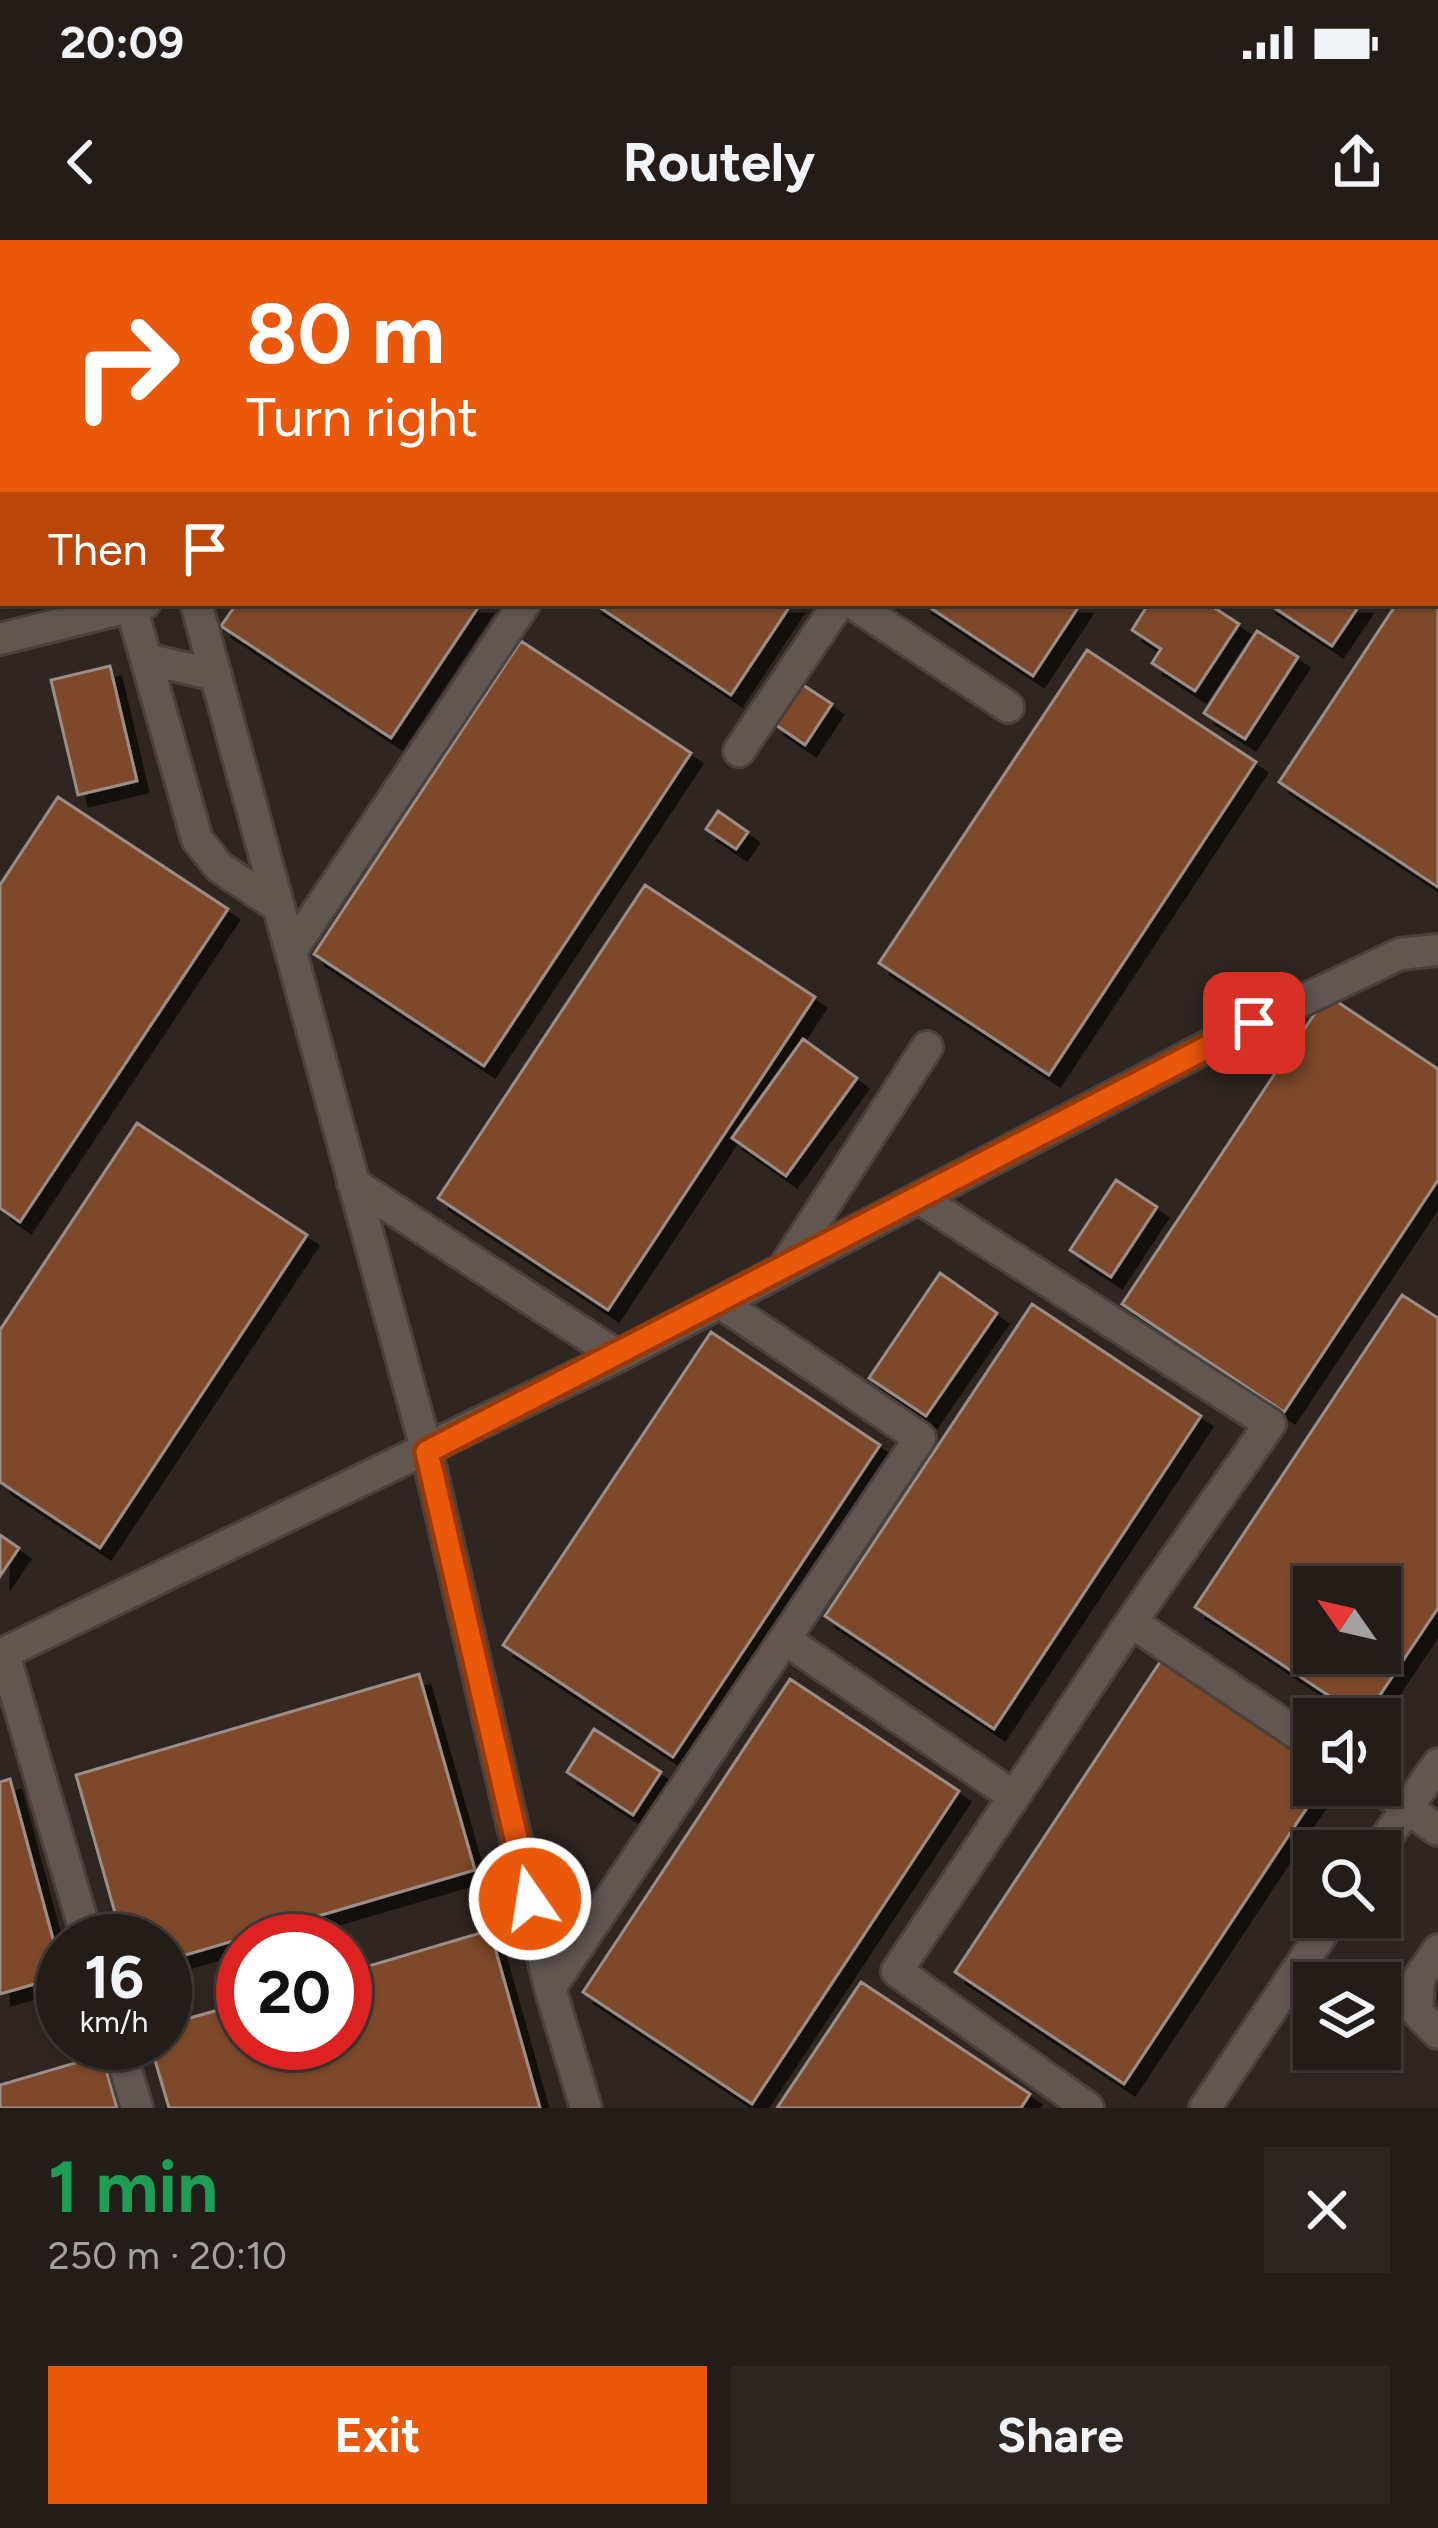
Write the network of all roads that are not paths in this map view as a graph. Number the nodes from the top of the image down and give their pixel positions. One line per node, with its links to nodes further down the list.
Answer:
1 (134, 606): 7 (lane)
2 (138, 606): 8 (lane)
3 (197, 606): 9 (lane)
4 (523, 606): 14 (lane)
5 (837, 606): 11 (lane)
6 (856, 606): 10 (lane)
7 (0, 639)
8 (146, 659): 9 (lane); 12 (lane)
9 (216, 675): 12 (lane)
10 (1008, 707)
11 (739, 751)
12 (279, 907): 14 (lane)
13 (1438, 950): 17 (lane)
14 (291, 951): 16 (lane)
15 (927, 1046): 18 (lane)
16 (353, 1183): 20 (lane); 21 (lane)
17 (920, 1198): 18 (lane); 22 (lane)
18 (782, 1270): 19 (lane)
19 (721, 1303): 20 (lane); 23 (lane)
20 (618, 1356): 21 (lane)
21 (427, 1452): 24 (lane); 35 (lane)
22 (1131, 1622): 25 (lane); 27 (lane)
23 (786, 1640): 27 (lane); 35 (lane)
24 (2, 1654): 32 (lane)
25 (1293, 1730)
26 (1438, 1764): 29 (lane)
27 (1013, 1796): 40 (lane)
28 (1401, 1803): 29 (lane)
29 (1407, 1807): 30 (lane); 31 (lane)
30 (1392, 1830)
31 (1438, 1830)
32 (80, 1914)
33 (1319, 1938): 41 (lane)
34 (1438, 1950): 36 (lane)
35 (550, 1988): 39 (lane)
36 (1438, 2033)
37 (125, 2070): 38 (lane)
38 (136, 2108)
39 (586, 2108)
40 (1088, 2108)
41 (1205, 2108)

